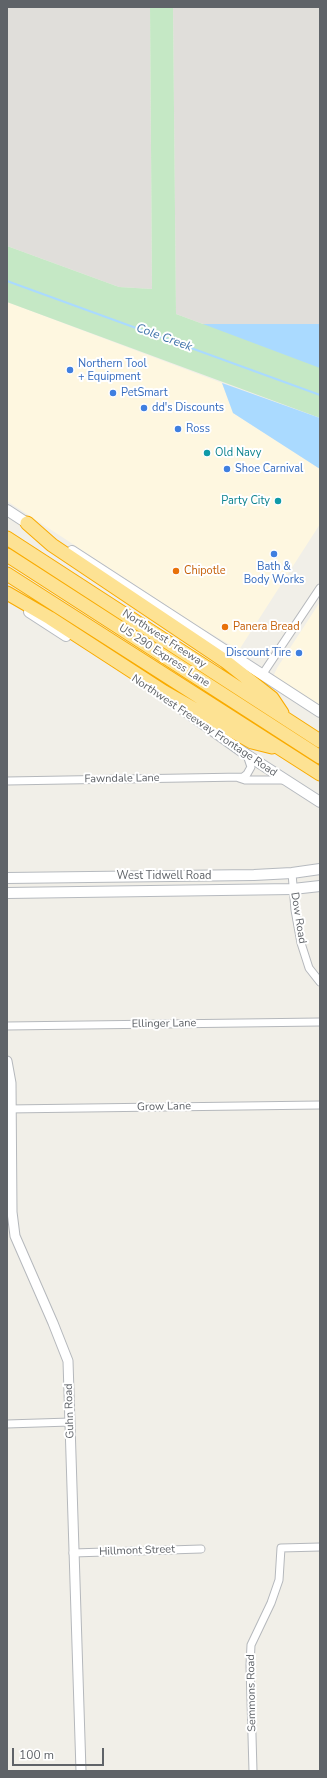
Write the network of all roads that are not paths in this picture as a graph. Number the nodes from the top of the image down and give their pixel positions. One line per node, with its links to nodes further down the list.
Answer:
1 (7, 510): 2 (main road)
2 (27, 523): 9 (main road); 11 (highway)
3 (7, 538): 11 (highway, Northwest Freeway)
4 (7, 555): 15 (highway, US 290 Express Lane)
5 (7, 574): 13 (highway)
6 (320, 588): 9 (street)
7 (7, 593): 13 (highway)
8 (7, 598): 14 (main road, Northwest Freeway Frontage Road)
9 (262, 675): 10 (main road)
10 (320, 712)
11 (285, 718): 12 (highway, Northwest Freeway)
12 (320, 741)
13 (282, 749): 16 (highway)
14 (246, 755): 17 (street); 18 (main road, Northwest Freeway Frontage Road)
15 (320, 757)
16 (320, 774)
17 (237, 777): 18 (street, Fawndale Lane); 19 (street, Fawndale Lane)
18 (285, 780): 20 (main road, Northwest Freeway Frontage Road)
19 (7, 781)
20 (320, 802)
21 (320, 869): 22 (main road, West Tidwell Road)
22 (292, 874): 23 (main road, West Tidwell Road); 27 (street, Dow Road)
23 (182, 876): 24 (main road, West Tidwell Road); 28 (main road)
24 (66, 877): 25 (main road, West Tidwell Road); 29 (main road)
25 (7, 878)
26 (320, 886): 27 (main road, West Tidwell Road)
27 (293, 889): 28 (main road, West Tidwell Road); 31 (street, Dow Road)
28 (181, 891): 29 (main road, West Tidwell Road)
29 (66, 892): 30 (main road, West Tidwell Road)
30 (7, 893)
31 (320, 982)
32 (320, 1022): 33 (street, Ellinger Lane)
33 (7, 1026)
34 (7, 1061): 36 (street, Guhn Road)
35 (320, 1105): 36 (street, Grow Lane)
36 (9, 1109): 37 (street, Guhn Road)
37 (70, 1422): 38 (street); 41 (street, Guhn Road)
38 (7, 1424)
39 (320, 1547): 43 (street, Semmons Road)
40 (201, 1549): 41 (street, Hillmont Street)
41 (73, 1553): 42 (street, Guhn Road)
42 (81, 1771)
43 (253, 1771)

